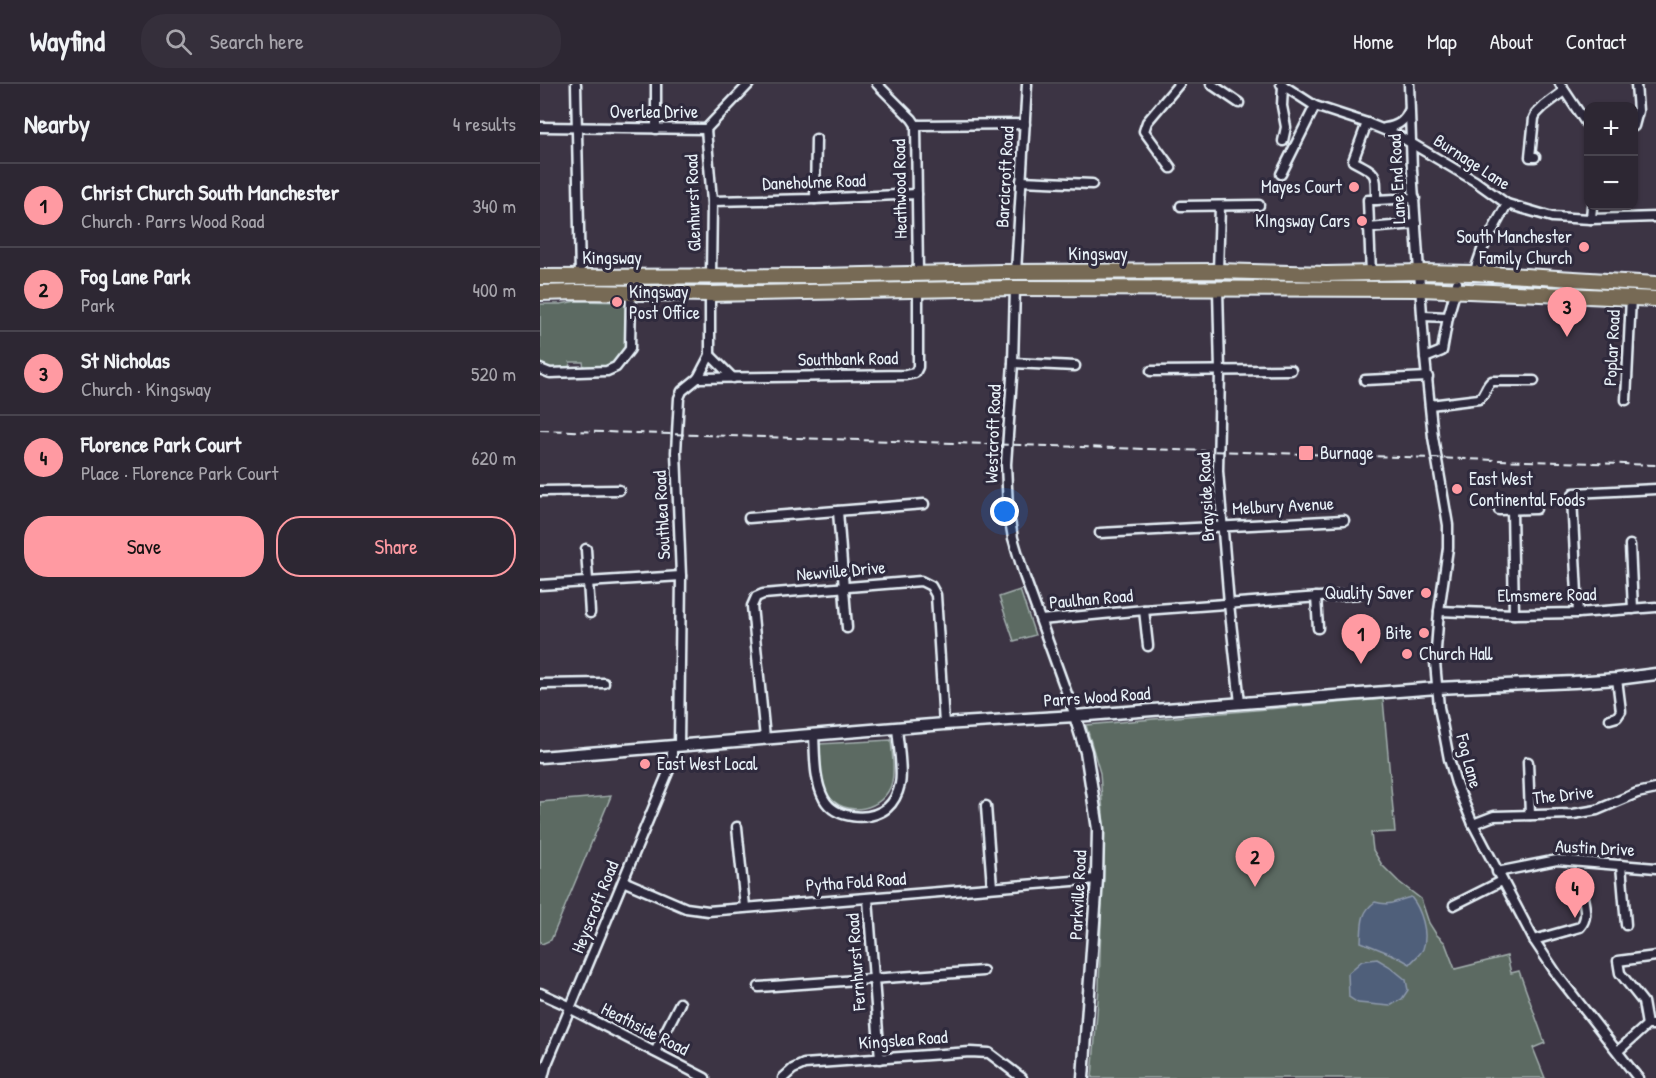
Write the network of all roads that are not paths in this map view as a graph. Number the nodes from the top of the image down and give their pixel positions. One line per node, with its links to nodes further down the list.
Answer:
1 (576, 84): 21 (street)
2 (656, 84): 23 (street)
3 (749, 84): 24 (street, Overlea Drive)
4 (877, 84): 19 (street, Heathwood Road)
5 (1027, 84): 18 (street, Barcicroft Road)
6 (1179, 84): 29 (street)
7 (1211, 84): 13 (street)
8 (1409, 84): 15 (street, Lane End Road)
9 (1636, 84): 12 (street)
10 (1282, 85): 14 (street, Burnage Lane); 26 (street)
11 (1562, 88): 16 (street); 28 (street)
12 (1637, 102)
13 (1239, 103)
14 (1315, 105): 17 (street, Burnage Lane); 30 (street)
15 (1410, 108): 22 (street); 27 (street, Lane End Road)
16 (1584, 120)
17 (1367, 123): 22 (street, Burnage Lane); 36 (street)
18 (1024, 124): 19 (street); 31 (street, Barcicroft Road)
19 (916, 125): 33 (street, Heathwood Road)
20 (540, 127): 21 (street, Overlea Drive)
21 (577, 128): 23 (street, Overlea Drive); 54 (street)
22 (1381, 128): 27 (street, Burnage Lane)
23 (656, 129): 24 (street, Overlea Drive)
24 (706, 129): 37 (street, Glenhurst Road)
25 (816, 139): 35 (street)
26 (1283, 141)
27 (1412, 143): 34 (street, Lane End Road); 38 (street, Burnage Lane)
28 (1535, 157)
29 (1171, 168)
30 (1281, 174)
31 (1021, 181): 32 (street); 48 (street, Barcicroft Road)
32 (1092, 184)
33 (917, 194): 35 (street, Daneholme Road); 52 (street, Heathwood Road)
34 (1414, 198): 36 (street); 45 (street, Lane End Road)
35 (815, 199): 37 (street, Daneholme Road)
36 (1376, 200): 46 (street)
37 (711, 201): 55 (street, Glenhurst Road)
38 (1508, 204): 44 (street, Burnage Lane); 51 (street)
39 (1181, 206): 40 (street)
40 (1220, 206): 41 (street); 47 (street)
41 (1259, 206)
42 (1592, 210): 44 (street)
43 (1656, 217): 44 (street, Burnage Lane)
44 (1591, 219)
45 (1416, 224): 46 (street); 49 (street, Lane End Road)
46 (1368, 228): 50 (street)
47 (1218, 271): 48 (highway, Kingsway); 53 (highway, Kingsway)
48 (1016, 272): 52 (highway, Kingsway)
49 (1420, 272): 50 (highway, Kingsway); 51 (highway, Kingsway); 59 (highway); 63 (street, Fog Lane)
50 (1371, 273): 53 (highway, Kingsway)
51 (1474, 273): 57 (highway, Kingsway)
52 (918, 274): 55 (highway, Kingsway)
53 (1326, 274): 63 (highway)
54 (579, 276): 55 (highway, Kingsway); 56 (highway, Kingsway); 64 (highway)
55 (711, 276)
56 (540, 277)
57 (1515, 281): 58 (highway, Kingsway); 59 (highway); 67 (highway)
58 (1656, 284)
59 (1456, 286): 63 (highway, Kingsway); 67 (highway, Kingsway); 72 (street)
60 (1015, 288): 61 (highway, Kingsway); 62 (highway, Kingsway); 75 (street, Westcroft Road)
61 (918, 289): 68 (highway, Kingsway); 82 (street, Southbank Road)
62 (1218, 289): 63 (highway, Kingsway); 80 (street, Brayside Road)
63 (1421, 289): 71 (street, Fog Lane)
64 (579, 292): 65 (highway, Kingsway); 66 (highway, Kingsway)
65 (540, 293)
66 (631, 293): 68 (highway, Kingsway); 77 (street)
67 (1547, 293): 69 (highway, Kingsway)
68 (710, 294): 73 (street, Southlea Road)
69 (1631, 297): 70 (highway, Kingsway); 86 (street, Poplar Road)
70 (1656, 299)
71 (1424, 316): 72 (street); 74 (street, Fog Lane)
72 (1448, 317): 74 (street)
73 (710, 355): 81 (street, Southlea Road); 82 (street)
74 (1425, 358): 83 (street, Fog Lane)
75 (1013, 363): 76 (street); 116 (street, Westcroft Road)
76 (1076, 366)
77 (540, 369)
78 (1291, 370): 80 (street)
79 (1151, 371): 80 (street)
80 (1220, 371): 98 (street, Brayside Road)
81 (698, 378): 82 (street, Southbank Road); 102 (street, Southlea Road)
82 (733, 378)
83 (1428, 378): 84 (street); 87 (street, Fog Lane)
84 (1365, 380)
85 (1534, 381): 87 (street)
86 (1626, 400)
87 (1430, 405): 112 (street, Fog Lane)
88 (1656, 489): 114 (street)
89 (619, 490): 90 (street)
90 (540, 492)
91 (924, 504): 95 (street)
92 (1536, 509): 94 (street)
93 (1499, 510): 94 (street)
94 (1512, 510): 115 (street)
95 (838, 511): 96 (street); 105 (street)
96 (749, 518)
97 (1344, 520): 98 (street, Melbury Avenue)
98 (1223, 525): 99 (street, Melbury Avenue); 108 (street, Brayside Road)
99 (1100, 533)
100 (1630, 545): 110 (street)
101 (586, 549): 103 (street)
102 (681, 576): 103 (street); 132 (street, Southlea Road)
103 (589, 582): 104 (street); 113 (street)
104 (540, 585)
105 (844, 587): 117 (street); 128 (street, Newville Drive); 131 (street, Newville Drive)
106 (1359, 594): 107 (street, Paulhan Road)
107 (1316, 597): 108 (street, Paulhan Road); 118 (street)
108 (1229, 604): 111 (street, Paulhan Road); 125 (street, Brayside Road)
109 (1656, 607): 110 (street, Elmsmere Road)
110 (1633, 609): 114 (street, Elmsmere Road)
111 (1144, 610): 116 (street, Paulhan Road); 119 (street, Paulhan Road)
112 (1439, 611): 115 (street, Elmsmere Road); 124 (street, Fog Lane)
113 (590, 613)
114 (1578, 613): 115 (street, Elmsmere Road)
115 (1514, 614)
116 (1041, 620): 126 (street, Westcroft Road)
117 (847, 628)
118 (1318, 628)
119 (1148, 646)
120 (1656, 674): 121 (street, Parrs Wood Road)
121 (1617, 679): 124 (street, Parrs Wood Road); 127 (street)
122 (604, 683): 123 (street)
123 (540, 684)
124 (1437, 688): 125 (street, Parrs Wood Road); 138 (street, Fog Lane)
125 (1240, 702): 126 (street, Parrs Wood Road)
126 (1074, 716): 128 (street, Parrs Wood Road); 143 (street, Parkville Road)
127 (1610, 719)
128 (944, 724): 129 (street, Parrs Wood Road)
129 (897, 728): 130 (street, Parrs Wood Road); 130 (street)
130 (814, 734): 131 (street, Parrs Wood Road)
131 (765, 738): 132 (street, Parrs Wood Road)
132 (675, 747): 133 (street, Parrs Wood Road); 144 (street, Heyscroft Road)
133 (540, 757)
134 (1528, 762): 137 (street)
135 (1656, 789): 137 (street, The Drive)
136 (986, 806): 146 (street)
137 (1530, 815): 138 (street, The Drive)
138 (1473, 824): 142 (street, Fog Lane)
139 (737, 827): 150 (street)
140 (1621, 864): 141 (street, Austin Drive); 142 (street, Austin Drive); 151 (street)
141 (1656, 868)
142 (1497, 872): 145 (street, Fog Lane)
143 (1097, 879): 146 (street, Pytha Fold Road); 168 (street, Parkville Road)
144 (623, 881): 150 (street, Pytha Fold Road); 159 (street, Heyscroft Road)
145 (1502, 881): 149 (street); 152 (street, Fog Lane)
146 (992, 887): 148 (street, Pytha Fold Road)
147 (1583, 897): 152 (street)
148 (868, 899): 150 (street, Pytha Fold Road); 155 (street, Fernhurst Road)
149 (1454, 905)
150 (745, 907)
151 (1626, 925)
152 (1534, 940): 162 (street, Fog Lane)
153 (1656, 956): 160 (street)
154 (983, 971): 155 (street)
155 (873, 978): 156 (street); 163 (street, Fernhurst Road)
156 (759, 987)
157 (540, 993): 159 (street, Heathside Road)
158 (680, 1003): 161 (street)
159 (571, 1008): 161 (street, Heathside Road); 164 (street, Heyscroft Road)
160 (1651, 1025): 162 (street)
161 (655, 1052): 165 (street, Heathside Road)
162 (1618, 1052): 169 (street, Fog Lane)
163 (880, 1059): 166 (street, Kingslea Road); 167 (street, Kingslea Road)
164 (543, 1078)
165 (705, 1078)
166 (783, 1078)
167 (1022, 1078)
168 (1083, 1078)
169 (1638, 1078)

